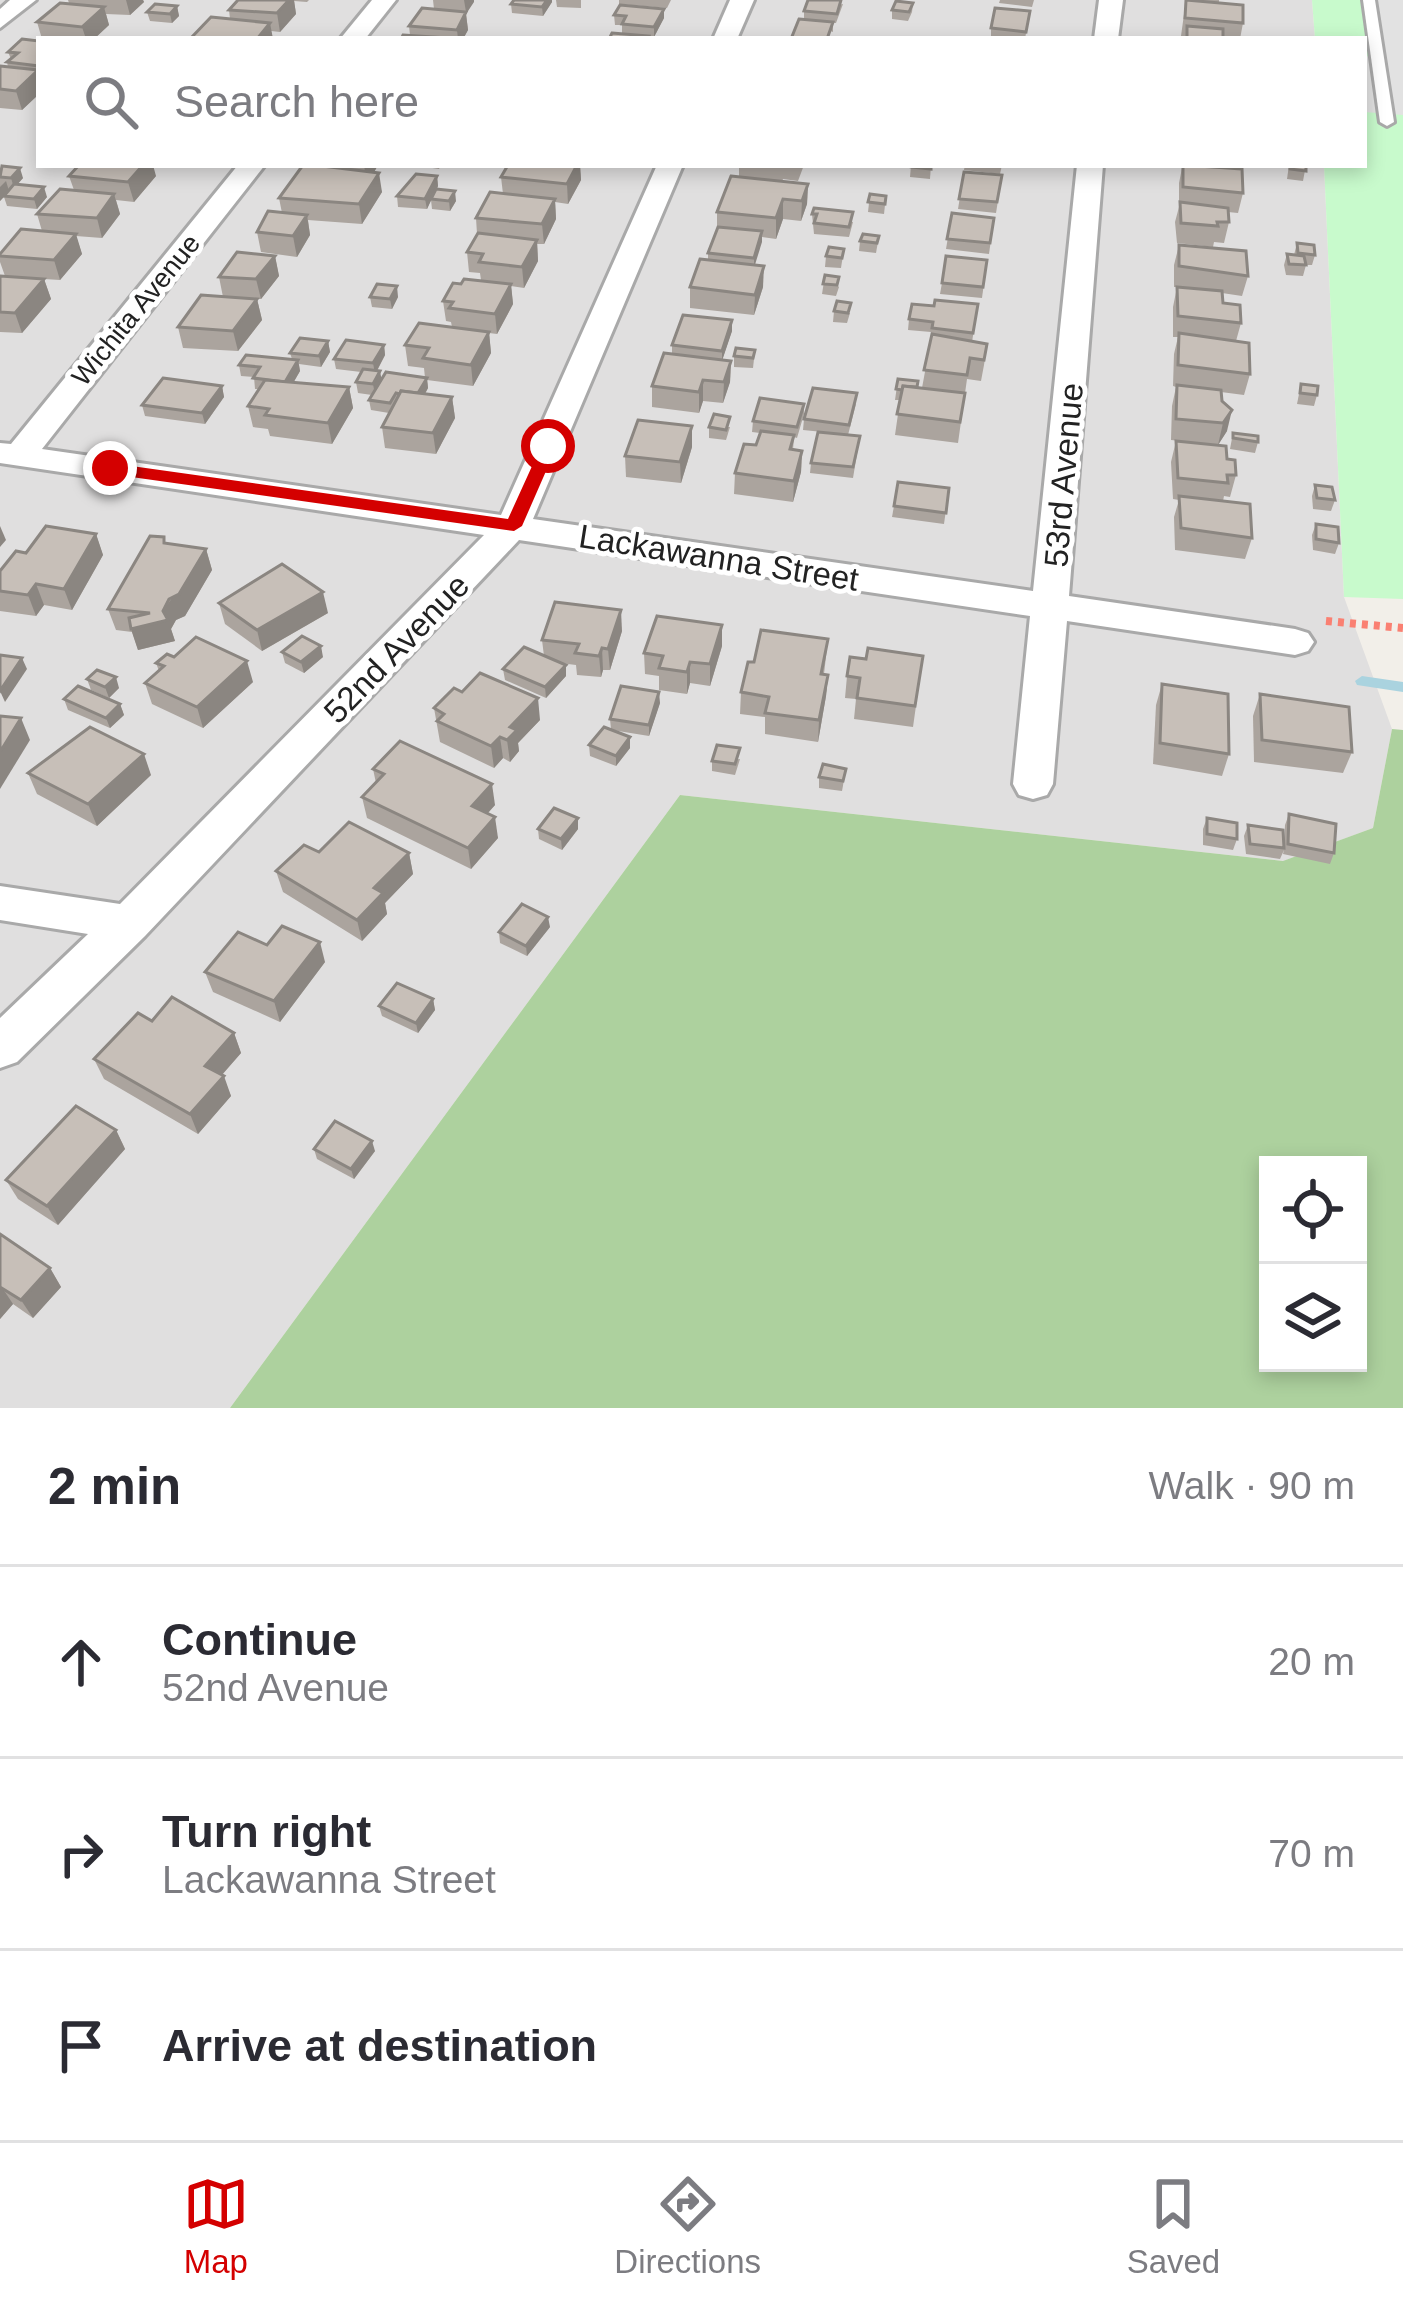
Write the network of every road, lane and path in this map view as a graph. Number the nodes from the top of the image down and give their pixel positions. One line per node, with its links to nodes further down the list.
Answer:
1 (24, 0): 6 (street)
2 (383, 0): 7 (street)
3 (742, 0): 8 (street)
4 (1111, 0): 9 (street)
5 (1369, 0): 10 (lane)
6 (0, 21)
7 (354, 36)
8 (726, 36)
9 (1106, 36)
10 (1387, 122)
11 (249, 168): 14 (street, Wichita Avenue)
12 (669, 168): 15 (street, 52nd Avenue)
13 (1090, 168): 16 (street, 53rd Avenue)
14 (10, 454): 15 (street, Lackawanna Street)
15 (514, 526): 16 (street, Lackawanna Street); 21 (street, 52nd Avenue)
16 (1051, 608): 18 (street, Lackawanna Street); 19 (street, 53rd Avenue)
17 (1403, 628): 18 (path)
18 (1295, 642)
19 (1033, 784)
20 (0, 903): 21 (street)
21 (129, 923): 22 (street, 52nd Avenue)
22 (0, 1048)

